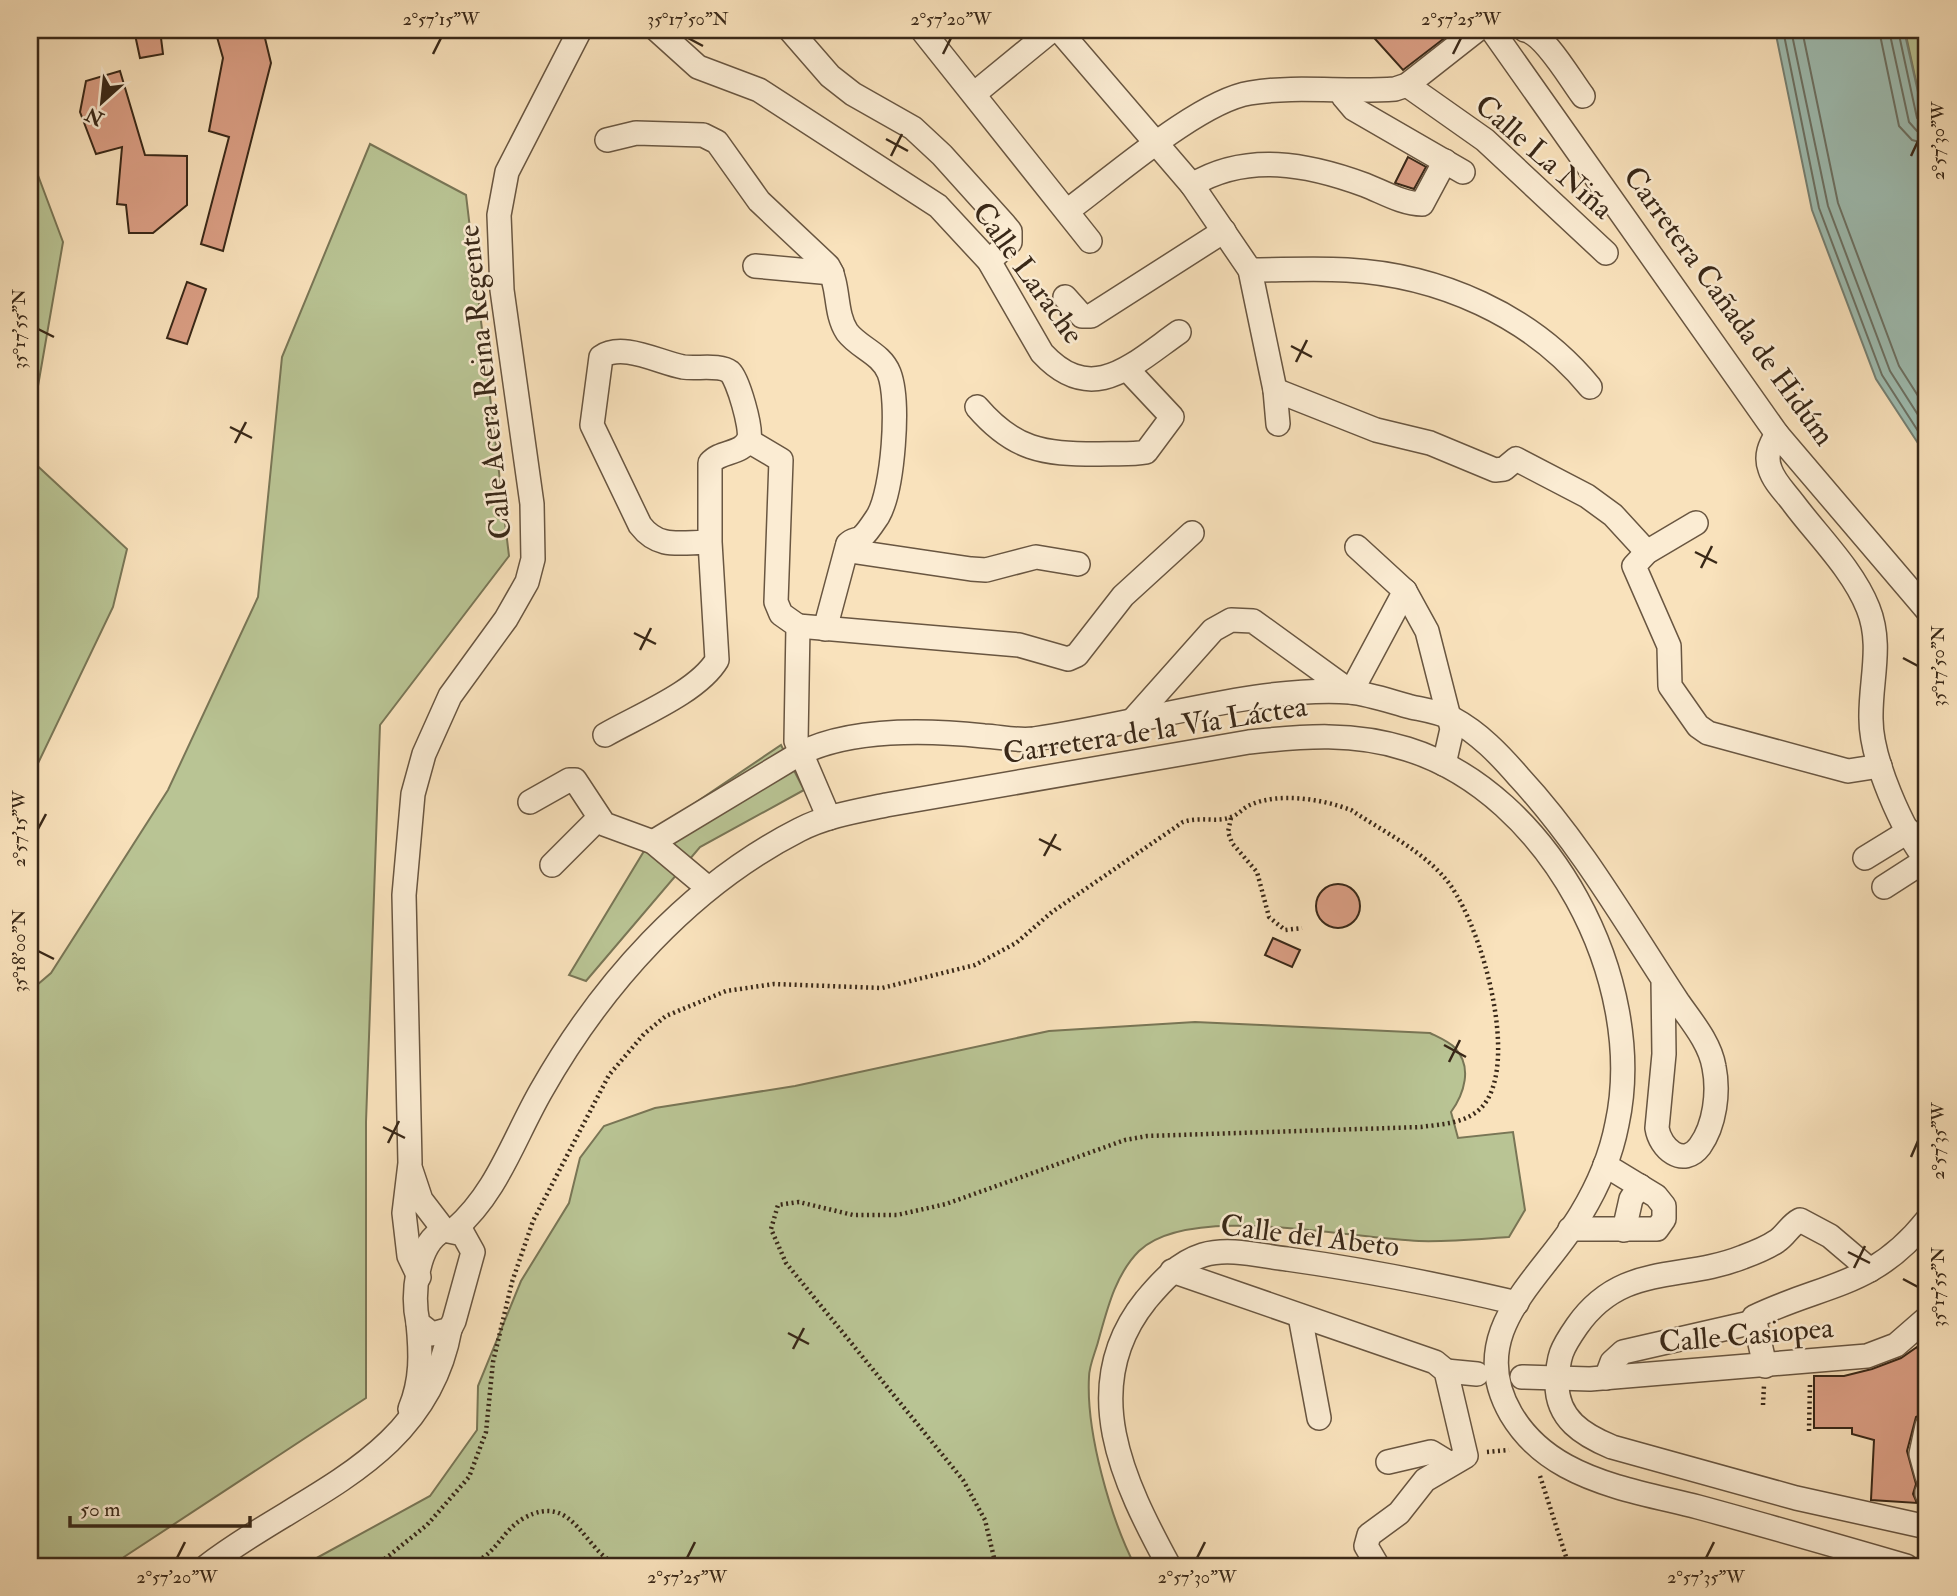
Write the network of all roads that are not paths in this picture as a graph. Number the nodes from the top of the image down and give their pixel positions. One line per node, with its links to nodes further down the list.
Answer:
1 (657, 30): 21 (street, Calle Larache)
2 (790, 30): 21 (street)
3 (922, 30): 12 (street)
4 (1052, 30): 12 (street)
5 (1059, 30): 15 (street)
6 (1477, 30): 10 (street)
7 (1524, 30): 9 (street); 13 (street)
8 (578, 36): 65 (street, Calle Acera Reina Regente)
9 (1498, 37): 32 (street, Carretera Cañada de Hidúm)
10 (1407, 85): 11 (street); 20 (street, Calle La Niña)
11 (1343, 91): 15 (street); 16 (street)
12 (974, 94): 17 (street)
13 (1583, 96)
14 (607, 140): 24 (street)
15 (1157, 144): 16 (street); 17 (street)
16 (1192, 185): 18 (street)
17 (1066, 211): 19 (street)
18 (1224, 231): 23 (street); 25 (street)
19 (1090, 241)
20 (1605, 253)
21 (989, 261): 27 (street, Calle Larache)
22 (755, 266): 24 (street)
23 (1250, 270): 28 (street); 29 (street)
24 (832, 273): 37 (street)
25 (1065, 297)
26 (1179, 332): 27 (street, Calle Larache)
27 (1127, 369): 30 (street)
28 (1590, 387)
29 (1275, 390): 31 (street); 39 (street)
30 (977, 407)
31 (1278, 424)
32 (1777, 434): 42 (street, Carretera Cañada de Hidúm); 51 (street)
33 (749, 440): 36 (street); 36 (street); 43 (street)
34 (1696, 523): 39 (street)
35 (1192, 533): 44 (street)
36 (710, 542): 48 (street)
37 (847, 547): 40 (street); 44 (street)
38 (1357, 547): 41 (street)
39 (1647, 552): 51 (street)
40 (1078, 564)
41 (1405, 592): 45 (street); 46 (street)
42 (1927, 610)
43 (798, 626): 44 (street); 49 (street)
44 (825, 629)
45 (1351, 692): 46 (street); 47 (street); 47 (street)
46 (1450, 717): 50 (street); 62 (street)
47 (1132, 721): 49 (street)
48 (605, 735)
49 (799, 754): 54 (street); 56 (street)
50 (1444, 764): 54 (street, Carretera de la Vía Láctea); 63 (street, Carretera de la Vía Láctea)
51 (1880, 766): 55 (street)
52 (530, 802): 53 (street)
53 (599, 818): 56 (street); 59 (street)
54 (829, 818): 61 (street, Carretera de la Vía Láctea)
55 (1909, 831): 57 (street); 58 (street)
56 (653, 842): 61 (street)
57 (1865, 858)
58 (1927, 861): 60 (street)
59 (552, 865)
60 (1884, 887)
61 (708, 888): 67 (street, Carretera de la Vía Láctea)
62 (1632, 934): 63 (street); 64 (street)
63 (1600, 947): 66 (street, Carretera de la Vía Láctea)
64 (1663, 979): 64 (street)
65 (410, 1163): 71 (street, Calle Acera Reina Regente); 76 (street, Calle Acera Reina Regente)
66 (1605, 1165): 68 (street); 70 (street, Carretera de la Vía Láctea)
67 (494, 1184): 71 (street); 73 (street)
68 (1640, 1186): 72 (street); 72 (street)
69 (1927, 1220): 74 (street)
70 (1570, 1229): 72 (street); 77 (street, Carretera de la Vía Láctea)
71 (449, 1230): 73 (street, Calle Acera Reina Regente); 76 (street)
72 (1624, 1230)
73 (473, 1252): 82 (street)
74 (1870, 1270): 80 (street); 88 (street)
75 (1172, 1271): 77 (street, Calle del Abeto); 78 (street); 100 (street, Calle del Abeto)
76 (419, 1277): 81 (street)
77 (1517, 1303): 97 (street, Carretera de la Vía Láctea)
78 (1300, 1315): 84 (street); 89 (street)
79 (1927, 1318): 83 (street, Calle Casiopea)
80 (1754, 1322): 83 (street); 87 (street)
81 (418, 1323): 82 (street); 91 (street)
82 (450, 1329): 91 (street)
83 (1765, 1366): 87 (street, Calle Casiopea)
84 (1446, 1371): 85 (street); 92 (street)
85 (1477, 1374)
86 (1522, 1377): 88 (street, Calle Casiopea)
87 (1606, 1378): 88 (street, Calle Casiopea)
88 (1557, 1386): 95 (street)
89 (1319, 1418)
90 (1927, 1426): 94 (street)
91 (402, 1427): 99 (street)
92 (1457, 1459): 93 (street); 98 (street)
93 (1388, 1462)
94 (1927, 1476)
95 (1796, 1498): 96 (street); 97 (street)
96 (1927, 1527)
97 (1787, 1531): 101 (street, Carretera de la Vía Láctea)
98 (1376, 1563)
99 (207, 1566)
100 (1169, 1566)
101 (1906, 1566)

